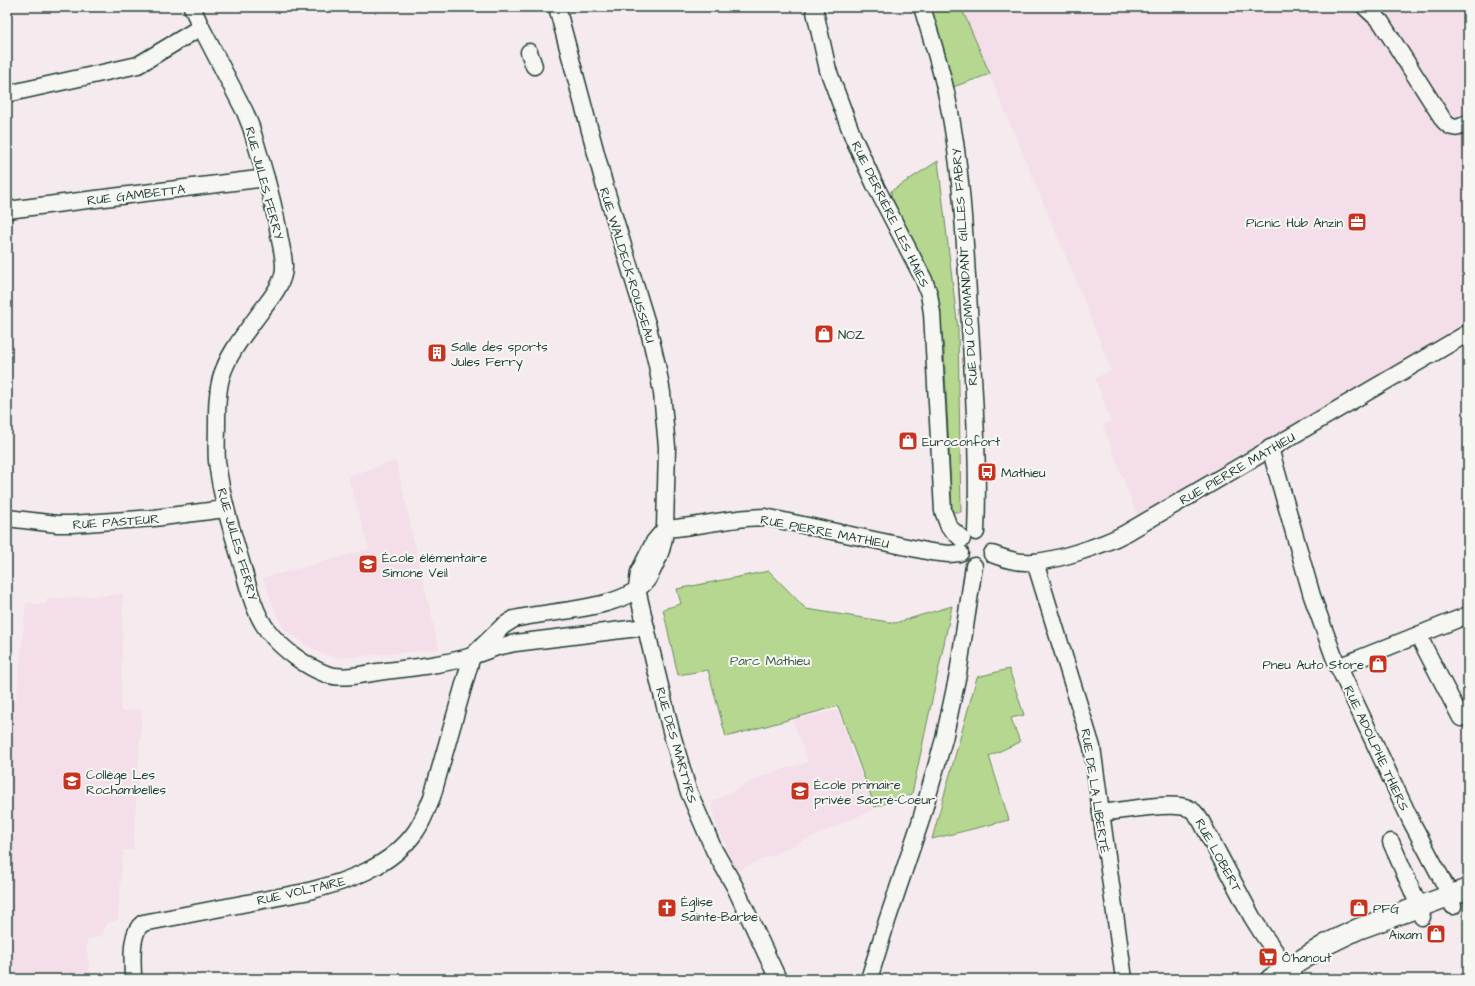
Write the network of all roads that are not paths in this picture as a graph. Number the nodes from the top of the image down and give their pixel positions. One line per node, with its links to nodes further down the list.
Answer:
1 (192, 7): 6 (street, RUE JULES FERRY)
2 (557, 7): 15 (street, RUE WALDECK-ROUSSEAU)
3 (814, 7): 17 (street, RUE DERRIÈRE LES HAIES)
4 (922, 7): 16 (street, RUE DU COMMANDANT GILLES FABRY)
5 (1366, 7): 8 (street)
6 (201, 27): 7 (street); 9 (street, RUE JULES FERRY)
7 (7, 94)
8 (1468, 123)
9 (266, 178): 10 (street, RUE GAMBETTA); 13 (street, RUE JULES FERRY)
10 (7, 210)
11 (1468, 333): 12 (street, RUE PIERRE MATHIEU)
12 (1270, 448): 19 (street, RUE PIERRE MATHIEU); 26 (street, RUE ADOLPHE THIERS)
13 (225, 509): 14 (street, RUE PASTEUR); 25 (street, RUE JULES FERRY)
14 (7, 518)
15 (665, 529): 17 (street, RUE PIERRE MATHIEU); 21 (street)
16 (976, 532): 17 (street); 18 (street)
17 (961, 546): 20 (street)
18 (992, 554): 19 (street, RUE PIERRE MATHIEU); 20 (street)
19 (1035, 562): 28 (street, RUE DE LA LIBERTÉ)
20 (974, 566): 36 (street)
21 (637, 590): 23 (street, RUE DES MARTYRS); 25 (street)
22 (1468, 615): 24 (street)
23 (646, 627): 25 (street, RUE JULES FERRY); 35 (street, RUE DES MARTYRS)
24 (1418, 635): 26 (street); 27 (street)
25 (472, 656): 34 (street, RUE VOLTAIRE)
26 (1338, 667): 31 (street, RUE ADOLPHE THIERS)
27 (1461, 718)
28 (1102, 813): 33 (street, RUE LOBERT); 37 (street, RUE DE LA LIBERTÉ)
29 (1391, 842): 32 (street)
30 (1468, 889): 31 (main road)
31 (1457, 901): 32 (main road)
32 (1420, 912): 33 (main road)
33 (1286, 976)
34 (133, 979)
35 (778, 979)
36 (869, 979)
37 (1124, 979)

